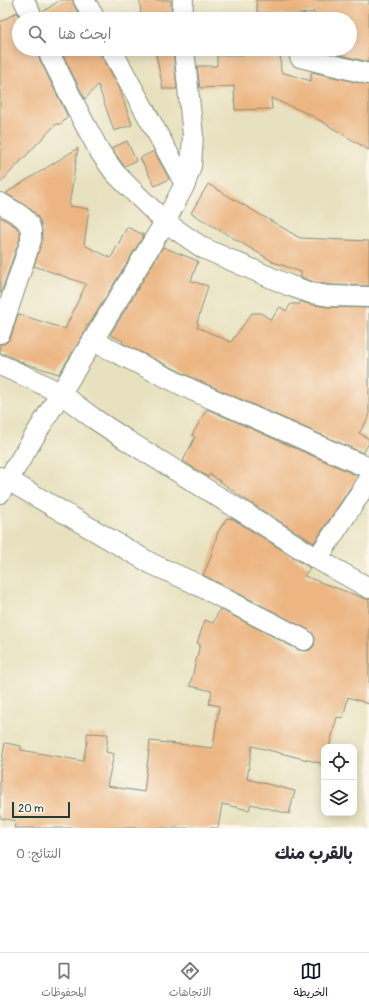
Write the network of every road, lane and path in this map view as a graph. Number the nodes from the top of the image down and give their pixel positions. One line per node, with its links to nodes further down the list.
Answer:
1 (24, 0): 4 (street)
2 (84, 0): 5 (street)
3 (183, 0): 6 (street)
4 (30, 12)
5 (91, 12)
6 (182, 12)
7 (50, 56): 14 (street)
8 (115, 56): 12 (street)
9 (185, 56): 12 (street)
10 (300, 57): 11 (street)
11 (369, 74)
12 (185, 184): 14 (street)
13 (0, 203): 16 (street)
14 (165, 222): 15 (street); 17 (street)
15 (369, 297)
16 (0, 333)
17 (93, 341): 19 (street); 20 (street)
18 (0, 366): 19 (street)
19 (60, 393): 22 (street); 23 (street)
20 (369, 468)
21 (369, 480): 23 (street)
22 (3, 483): 25 (street)
23 (317, 559): 24 (street)
24 (369, 588)
25 (304, 640)

